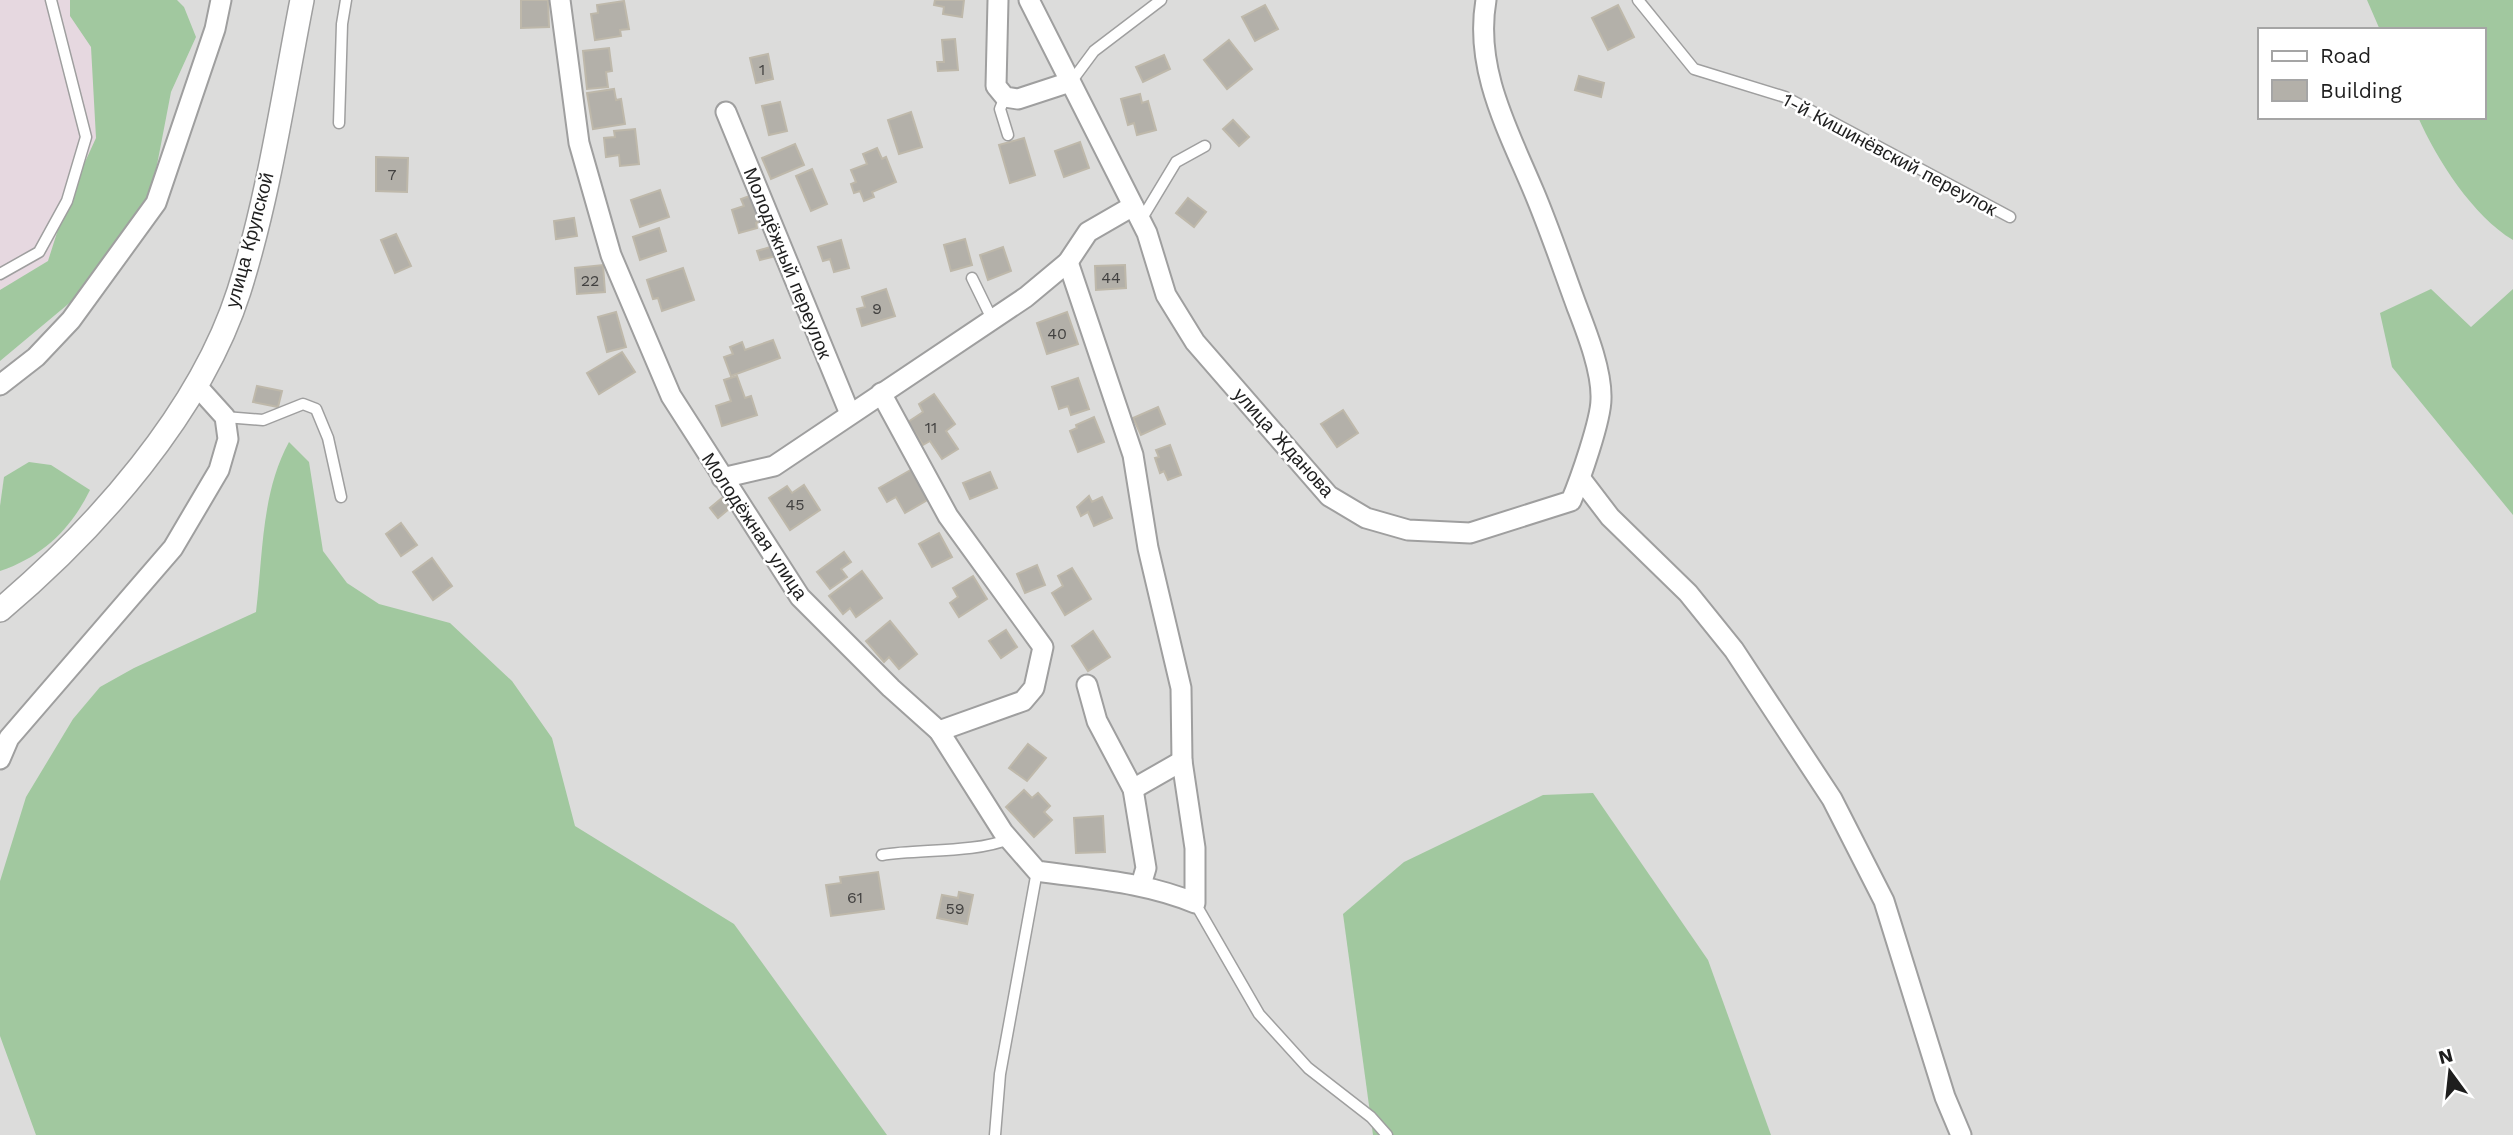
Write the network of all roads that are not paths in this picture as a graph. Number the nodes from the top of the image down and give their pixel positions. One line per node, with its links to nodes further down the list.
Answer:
1 (51, 0): 20 (lane)
2 (221, 0): 23 (street)
3 (302, 0): 24 (street, улица Крупской)
4 (346, 0): 14 (lane)
5 (560, 0): 28 (street, Молодёжная улица)
6 (1002, 0): 10 (street); 12 (street)
7 (1161, 0): 11 (lane)
8 (1486, 0): 29 (street, улица Жданова)
9 (1638, 0): 18 (lane, 1-й Кишинёвский переулок)
10 (1031, 5): 11 (street, улица Жданова)
11 (1070, 82): 12 (street); 17 (street, улица Жданова)
12 (1005, 97): 15 (lane)
13 (726, 112): 26 (street, Молодёжный переулок)
14 (339, 123)
15 (1008, 135)
16 (1205, 146): 17 (lane)
17 (1137, 213): 19 (street); 29 (street, улица Жданова)
18 (2010, 217)
19 (1068, 262): 22 (street); 35 (street)
20 (0, 274)
21 (972, 278): 22 (lane)
22 (992, 319): 25 (street)
23 (0, 386)
24 (197, 386): 27 (street); 31 (street, улица Крупской)
25 (881, 393): 26 (street); 33 (street)
26 (850, 414): 28 (street)
27 (225, 417): 30 (lane); 34 (street)
28 (722, 478): 33 (street, Молодёжная улица)
29 (1581, 478): 44 (street)
30 (341, 498)
31 (0, 610)
32 (1087, 685): 36 (street)
33 (939, 731): 37 (street, Молодёжная улица)
34 (0, 760)
35 (1182, 761): 36 (street); 41 (street)
36 (1133, 789): 40 (street)
37 (1009, 839): 38 (lane); 39 (street, Молодёжная улица)
38 (881, 855)
39 (1037, 871): 40 (street); 42 (lane)
40 (1141, 885): 41 (street)
41 (1195, 903): 43 (lane)
42 (995, 1135)
43 (1387, 1135)
44 (1961, 1135)

